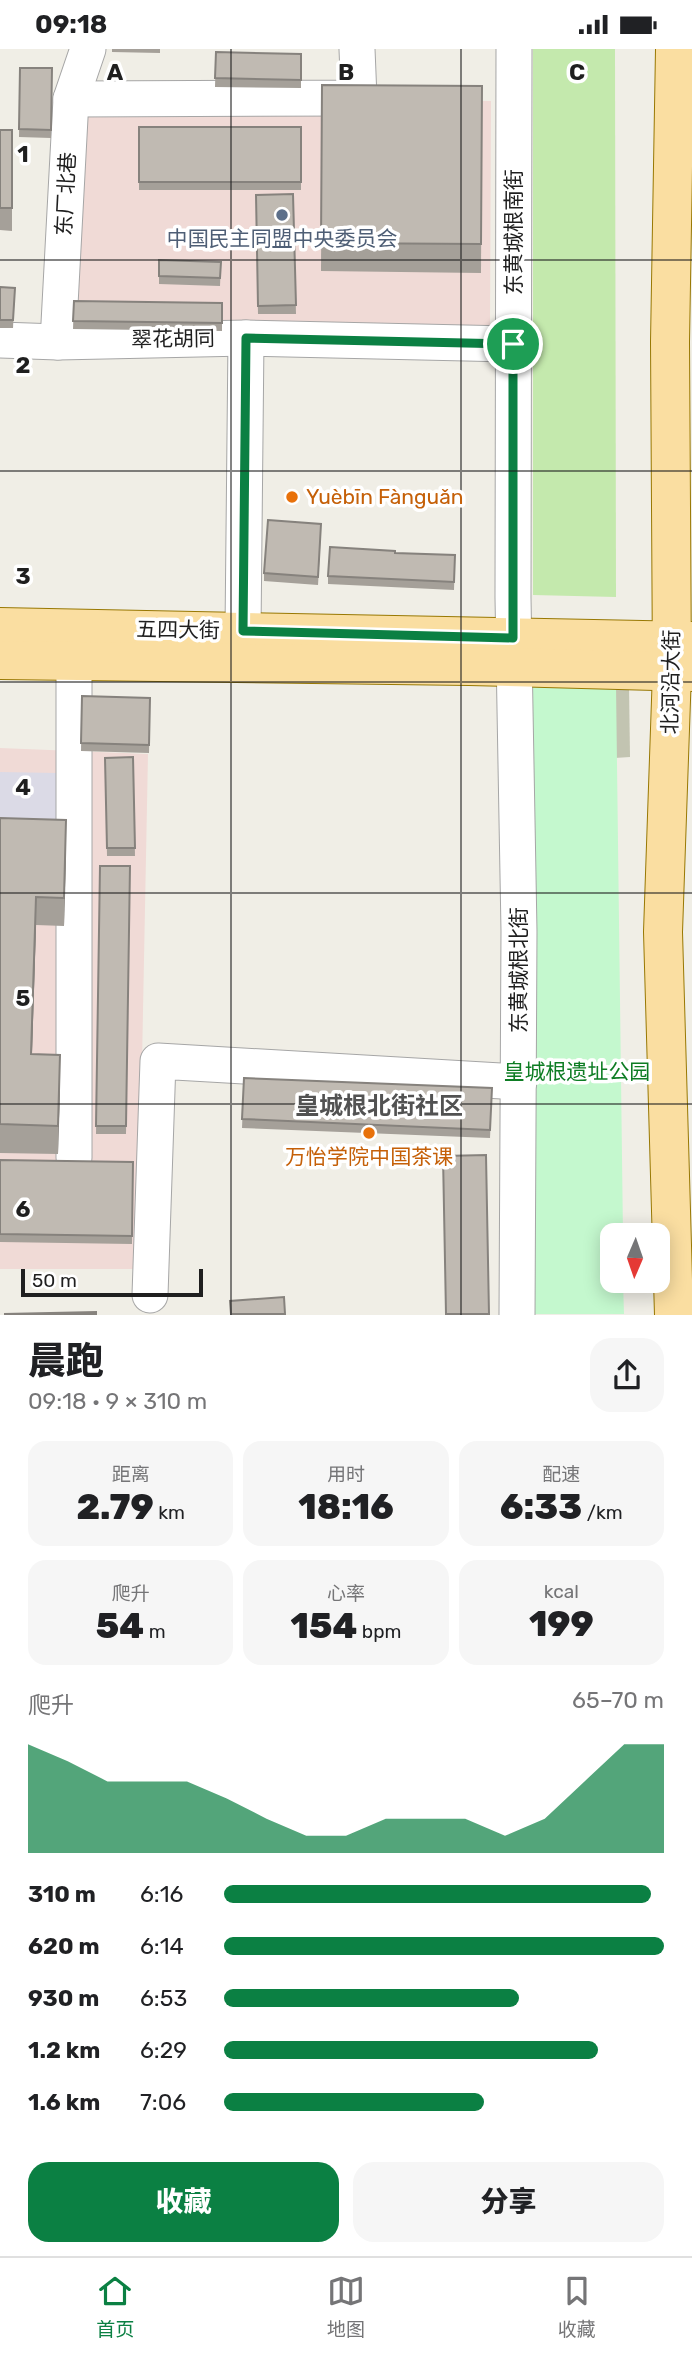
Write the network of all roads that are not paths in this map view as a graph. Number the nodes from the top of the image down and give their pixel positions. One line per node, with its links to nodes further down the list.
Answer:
1 (88, 49): 5 (street, 东厂北巷)
2 (357, 49): 5 (street)
3 (514, 49): 11 (street, 东黄城根南街)
4 (675, 49): 6 (main road, 北河沿大街)
5 (71, 99): 9 (street, 东厂北巷)
6 (683, 147): 10 (main road, 北河沿大街)
7 (246, 338): 9 (street, 翠花胡同); 11 (street, 翠花胡同); 13 (street)
8 (0, 340): 9 (street, 翠花胡同)
9 (58, 342)
10 (681, 342): 15 (main road, 北河沿大街)
11 (513, 344): 14 (street, 东黄城根南街)
12 (0, 627): 13 (main road, 五四大街)
13 (243, 631): 14 (main road, 五四大街)
14 (514, 652): 15 (main road, 五四大街); 15 (main road, 五四大街); 17 (main road, 五四大街); 18 (street, 东黄城根北街)
15 (682, 656): 22 (main road, 北河沿大街)
16 (0, 660): 17 (main road, 五四大街)
17 (74, 661): 19 (street)
18 (519, 1082): 20 (street); 21 (street, 东黄城根北街)
19 (74, 1158)
20 (150, 1294)
21 (517, 1314)
22 (674, 1314)

